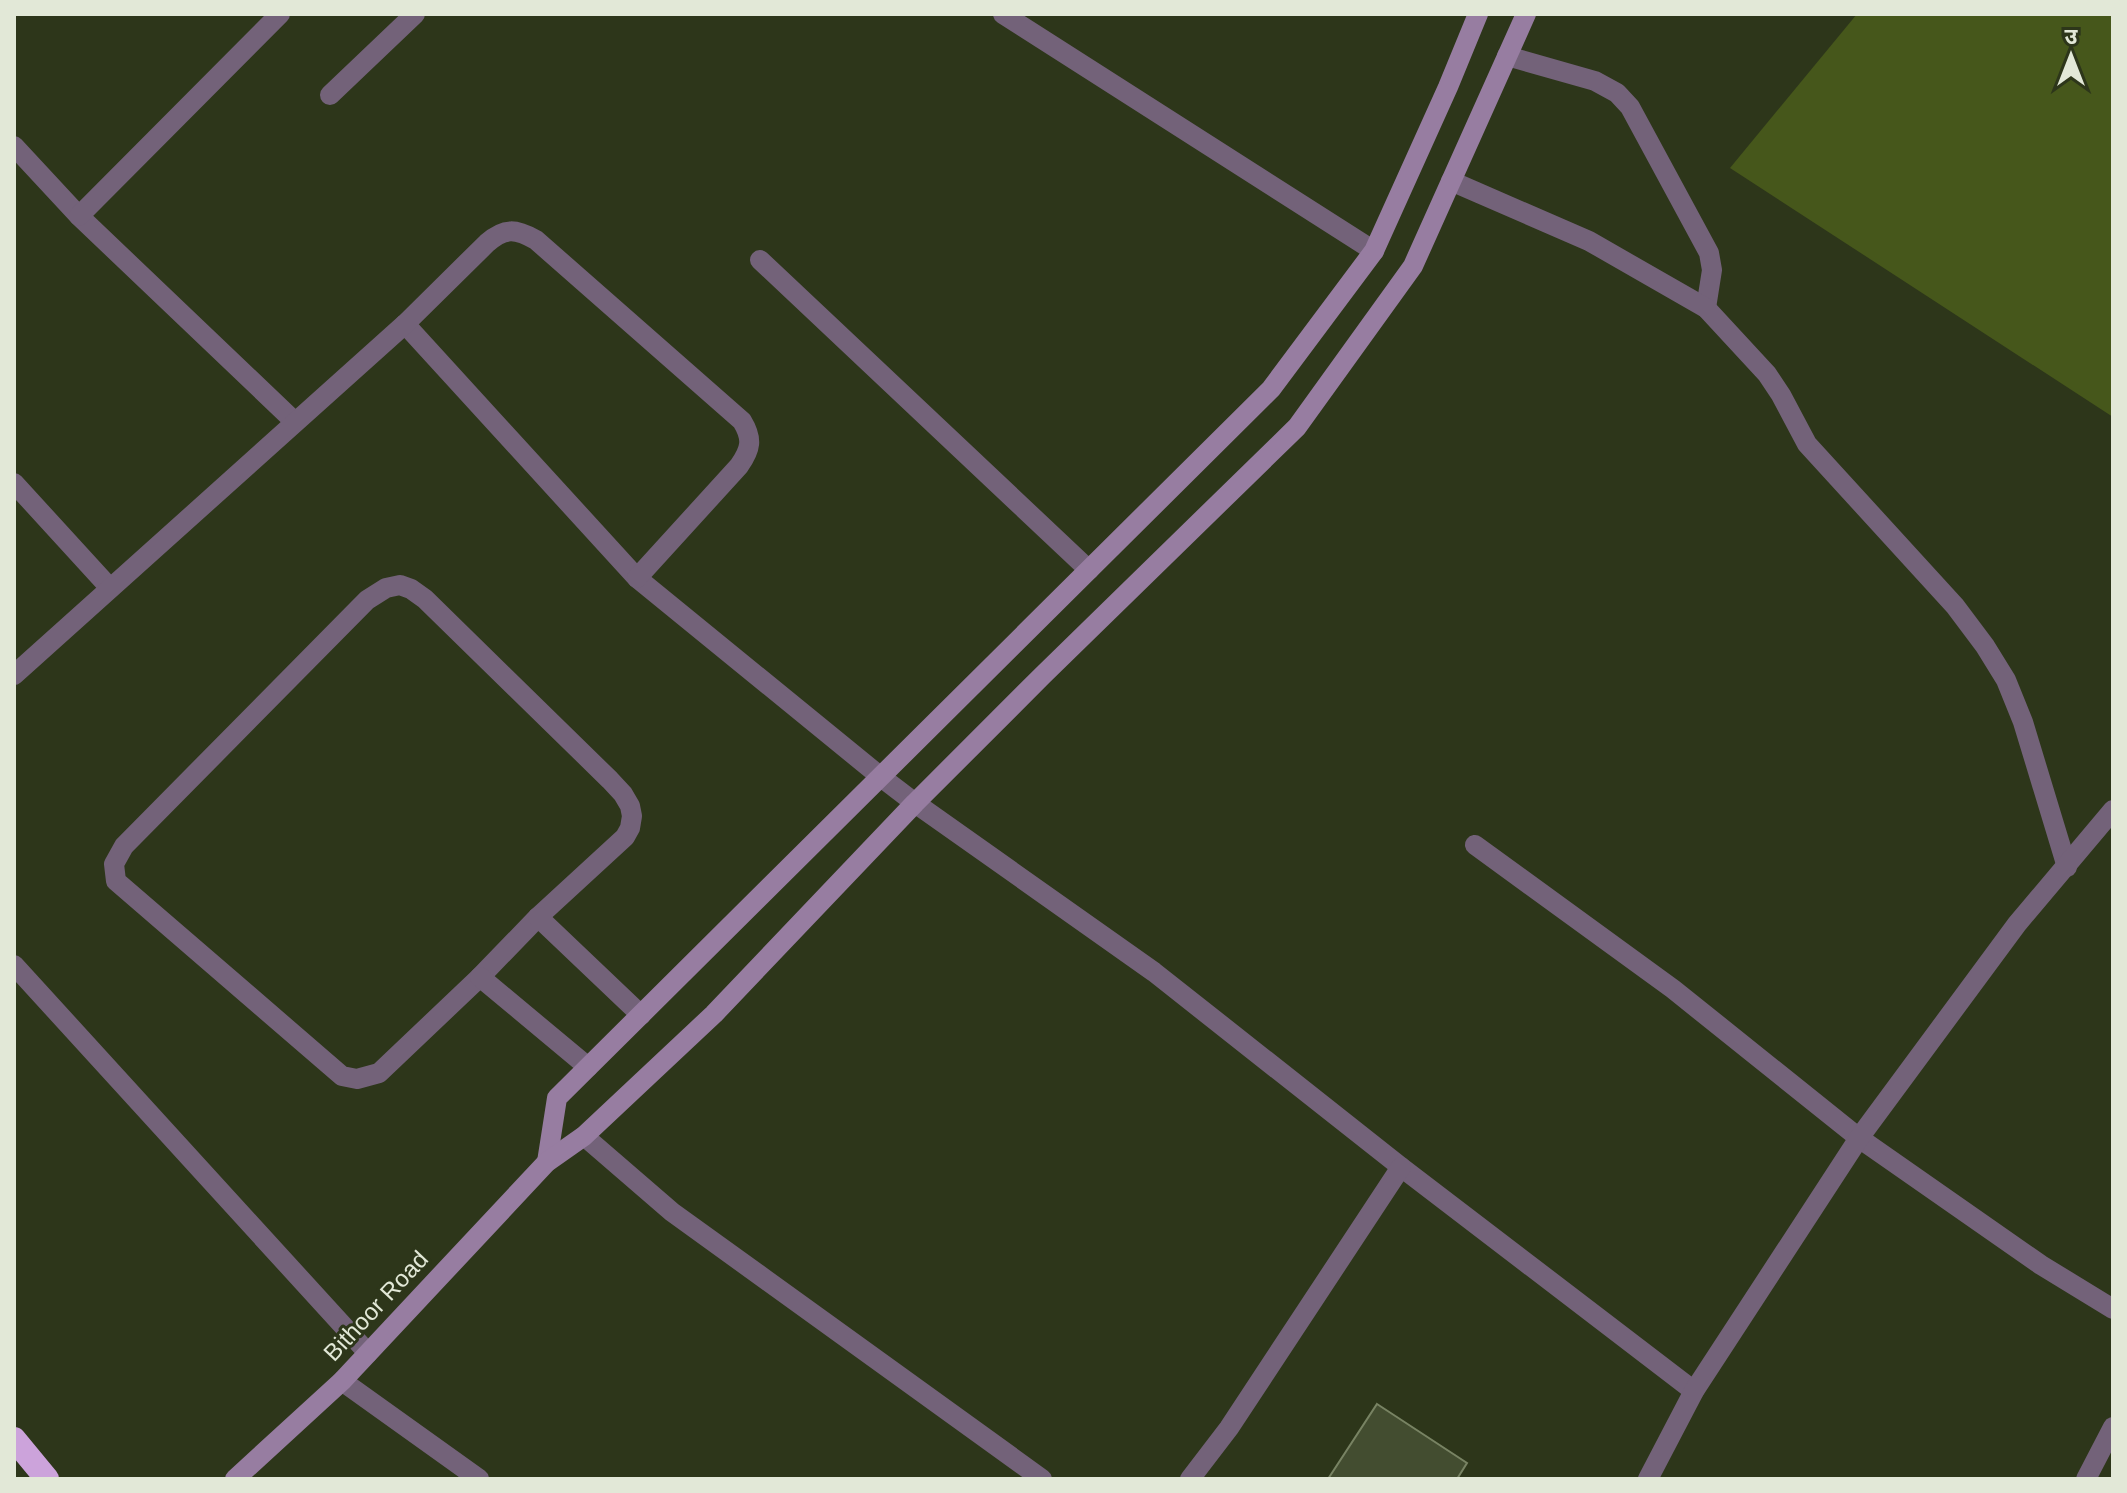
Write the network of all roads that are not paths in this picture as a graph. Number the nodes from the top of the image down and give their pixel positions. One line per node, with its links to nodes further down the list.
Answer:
1 (280, 14): 10 (street)
2 (415, 14): 7 (street)
3 (1003, 14): 11 (street)
4 (1478, 14): 11 (street)
5 (1526, 14): 6 (street, Bithoor Road)
6 (1507, 56): 9 (street, Bithoor Road); 13 (street)
7 (330, 95)
8 (14, 146): 10 (street)
9 (1451, 181): 13 (street); 22 (street, Bithoor Road)
10 (79, 216): 15 (street)
11 (1374, 251): 17 (street)
12 (760, 260): 17 (street)
13 (1706, 308): 25 (street)
14 (405, 324): 15 (street); 18 (street); 18 (street)
15 (295, 422): 19 (street)
16 (14, 483): 19 (street)
17 (1089, 570): 21 (street)
18 (637, 578): 21 (street)
19 (110, 588): 20 (street)
20 (14, 675)
21 (881, 777): 22 (street); 29 (street)
22 (915, 803): 31 (street, Bithoor Road); 34 (street)
23 (2113, 810): 25 (street)
24 (1475, 845): 32 (street)
25 (2067, 867): 32 (street)
26 (538, 917): 28 (street); 28 (street); 29 (street)
27 (14, 965): 36 (street)
28 (480, 977): 30 (street)
29 (641, 1015): 30 (street)
30 (588, 1067): 33 (street)
31 (584, 1136): 33 (street, Bithoor Road); 44 (street)
32 (1859, 1138): 35 (street); 38 (street)
33 (547, 1162): 36 (street, Bithoor Road)
34 (1401, 1167): 38 (street); 45 (street)
35 (2113, 1309)
36 (368, 1353): 37 (street, Bithoor Road)
37 (342, 1381): 42 (street, Bithoor Road); 43 (street)
38 (1694, 1391): 46 (street)
39 (2113, 1427): 47 (street)
40 (14, 1439): 41 (highway)
41 (47, 1479)
42 (235, 1479)
43 (479, 1479)
44 (1042, 1479)
45 (1190, 1479)
46 (1648, 1479)
47 (2086, 1479)

